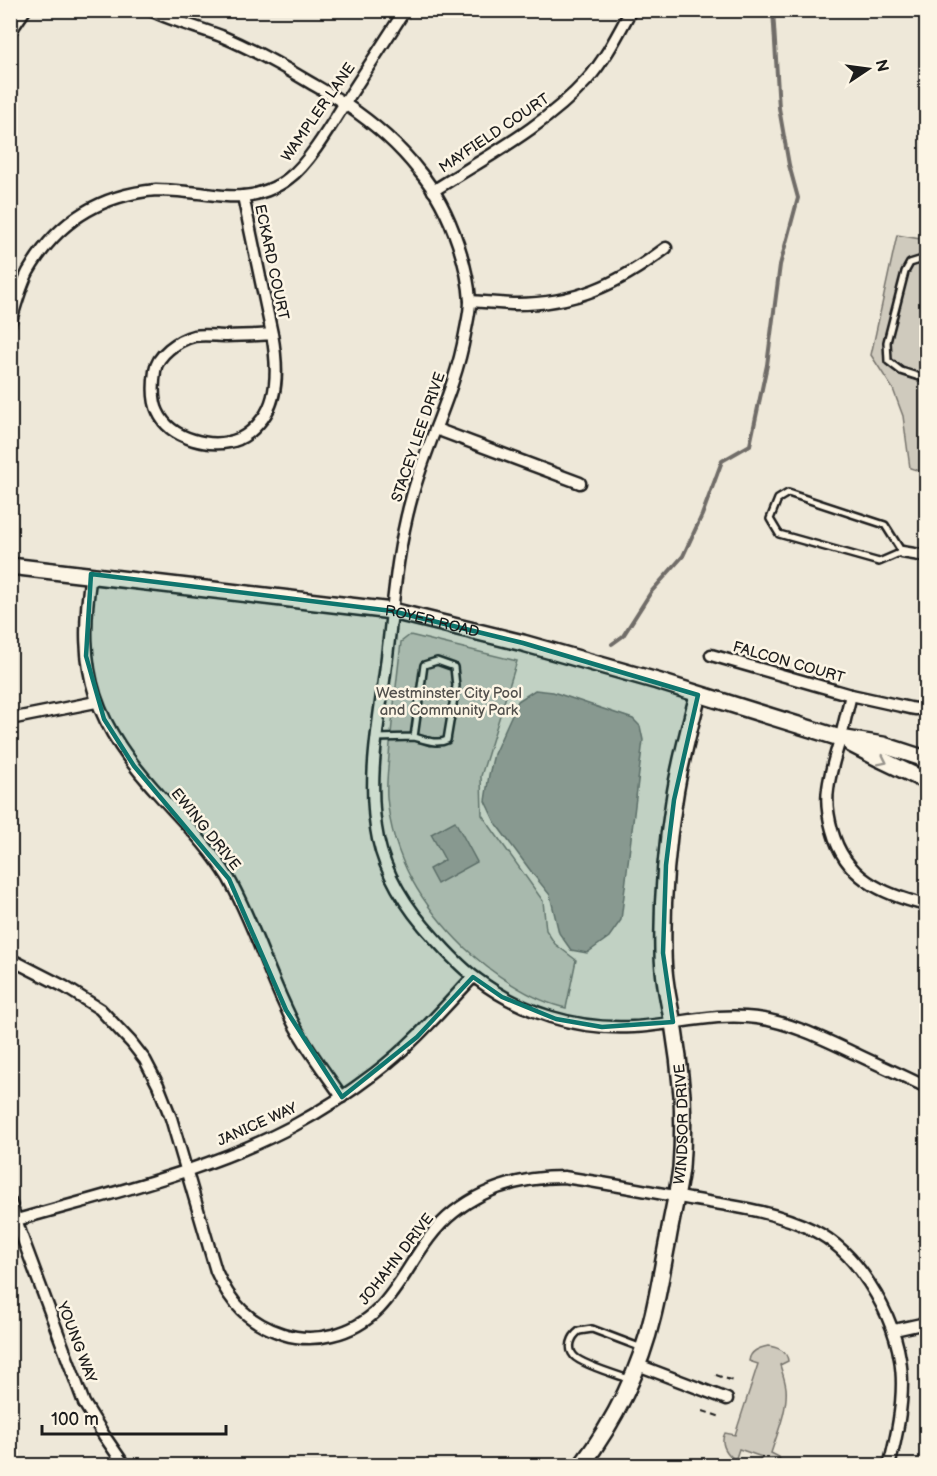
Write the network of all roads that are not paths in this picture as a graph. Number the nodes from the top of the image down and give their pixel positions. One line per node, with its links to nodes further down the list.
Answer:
1 (25, 10): 5 (street)
2 (150, 10): 6 (street, STACEY LEE DRIVE)
3 (405, 10): 6 (street, WAMPLER LANE)
4 (631, 10): 7 (street, MAYFIELD COURT)
5 (10, 32)
6 (345, 103): 7 (street, STACEY LEE DRIVE); 8 (street, WAMPLER LANE)
7 (434, 190): 11 (street, STACEY LEE DRIVE)
8 (243, 196): 12 (street, WAMPLER LANE); 13 (street, ECKARD COURT)
9 (666, 248): 11 (street)
10 (927, 258): 14 (lane)
11 (470, 301): 15 (street, STACEY LEE DRIVE)
12 (10, 324)
13 (272, 334): 13 (street, ECKARD COURT)
14 (927, 379)
15 (436, 429): 16 (street); 21 (street, STACEY LEE DRIVE)
16 (580, 483)
17 (903, 552): 17 (lane); 18 (street)
18 (927, 556)
19 (10, 566): 20 (street, ROYER ROAD)
20 (91, 574): 21 (street, ROYER ROAD); 25 (street, EWING DRIVE)
21 (392, 611): 23 (street, ROYER ROAD); 29 (street, STACEY LEE DRIVE)
22 (711, 655): 24 (street, FALCON COURT)
23 (699, 695): 30 (street, ROYER ROAD); 36 (street, WINDSOR DRIVE)
24 (851, 695): 26 (street); 30 (street, FALCON COURT)
25 (96, 702): 27 (street); 38 (street, EWING DRIVE)
26 (926, 708)
27 (10, 719)
28 (414, 737): 28 (lane); 29 (lane)
29 (377, 738): 35 (street, STACEY LEE DRIVE)
30 (840, 738): 31 (street, ROYER ROAD); 32 (street, ROYER ROAD, one-way to 32); 33 (street, FALCON COURT)
31 (927, 759)
32 (927, 781)
33 (927, 905)
34 (10, 959): 39 (street, JOHAHN DRIVE)
35 (473, 977): 36 (street, STACEY LEE DRIVE); 38 (street, JANICE WAY)
36 (672, 1022): 37 (street, STACEY LEE DRIVE); 40 (street, WINDSOR DRIVE)
37 (927, 1086)
38 (342, 1097): 39 (street, JANICE WAY)
39 (186, 1171): 40 (street, JOHAHN DRIVE); 42 (street, JANICE WAY)
40 (676, 1196): 44 (street, JOHAHN DRIVE); 45 (street, WINDSOR DRIVE)
41 (10, 1201): 42 (street, YOUNG WAY)
42 (13, 1221): 49 (street, YOUNG WAY)
43 (927, 1323): 44 (street)
44 (894, 1330): 51 (street, JOHAHN DRIVE)
45 (644, 1348): 46 (street, WINDSOR DRIVE); 47 (lane)
46 (638, 1365): 47 (street, WINDSOR DRIVE); 48 (street)
47 (632, 1380): 50 (street, WINDSOR DRIVE)
48 (727, 1399)
49 (124, 1466)
50 (581, 1466)
51 (889, 1466)

